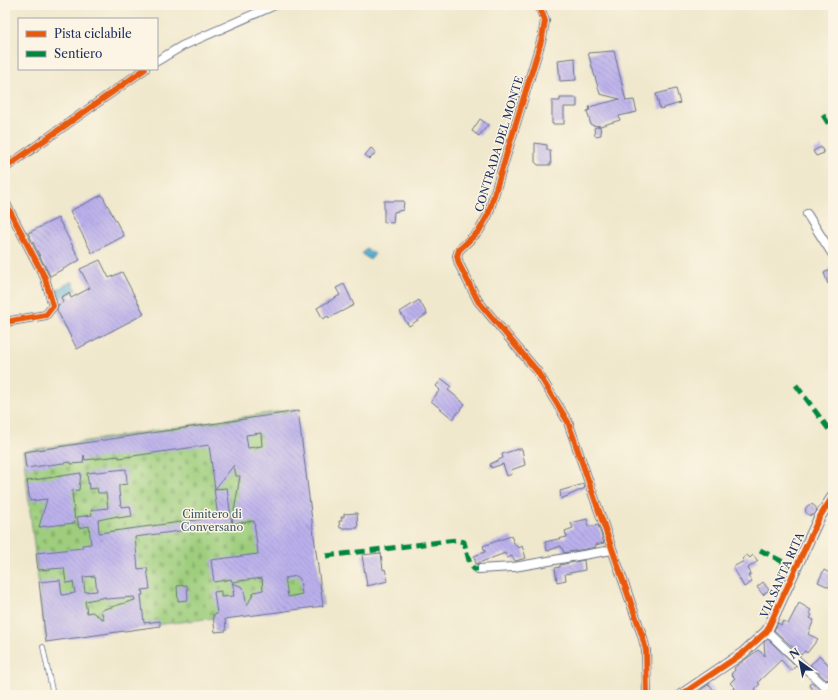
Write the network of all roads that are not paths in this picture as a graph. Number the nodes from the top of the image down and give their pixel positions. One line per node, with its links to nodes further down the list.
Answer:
1 (275, 5): 3 (street)
2 (539, 5): 11 (street, CONTRADA DEL MONTE)
3 (158, 60)
4 (144, 70): 5 (street)
5 (5, 168)
6 (5, 202): 9 (street)
7 (806, 214): 8 (street)
8 (833, 255)
9 (5, 322)
10 (833, 496): 13 (street, VIA SANTA RITA)
11 (612, 550): 12 (street); 17 (street)
12 (478, 569)
13 (767, 631): 15 (street); 18 (street, VIA SANTA RITA)
14 (43, 647): 16 (lane)
15 (833, 684)
16 (53, 695)
17 (647, 695)
18 (681, 695)

